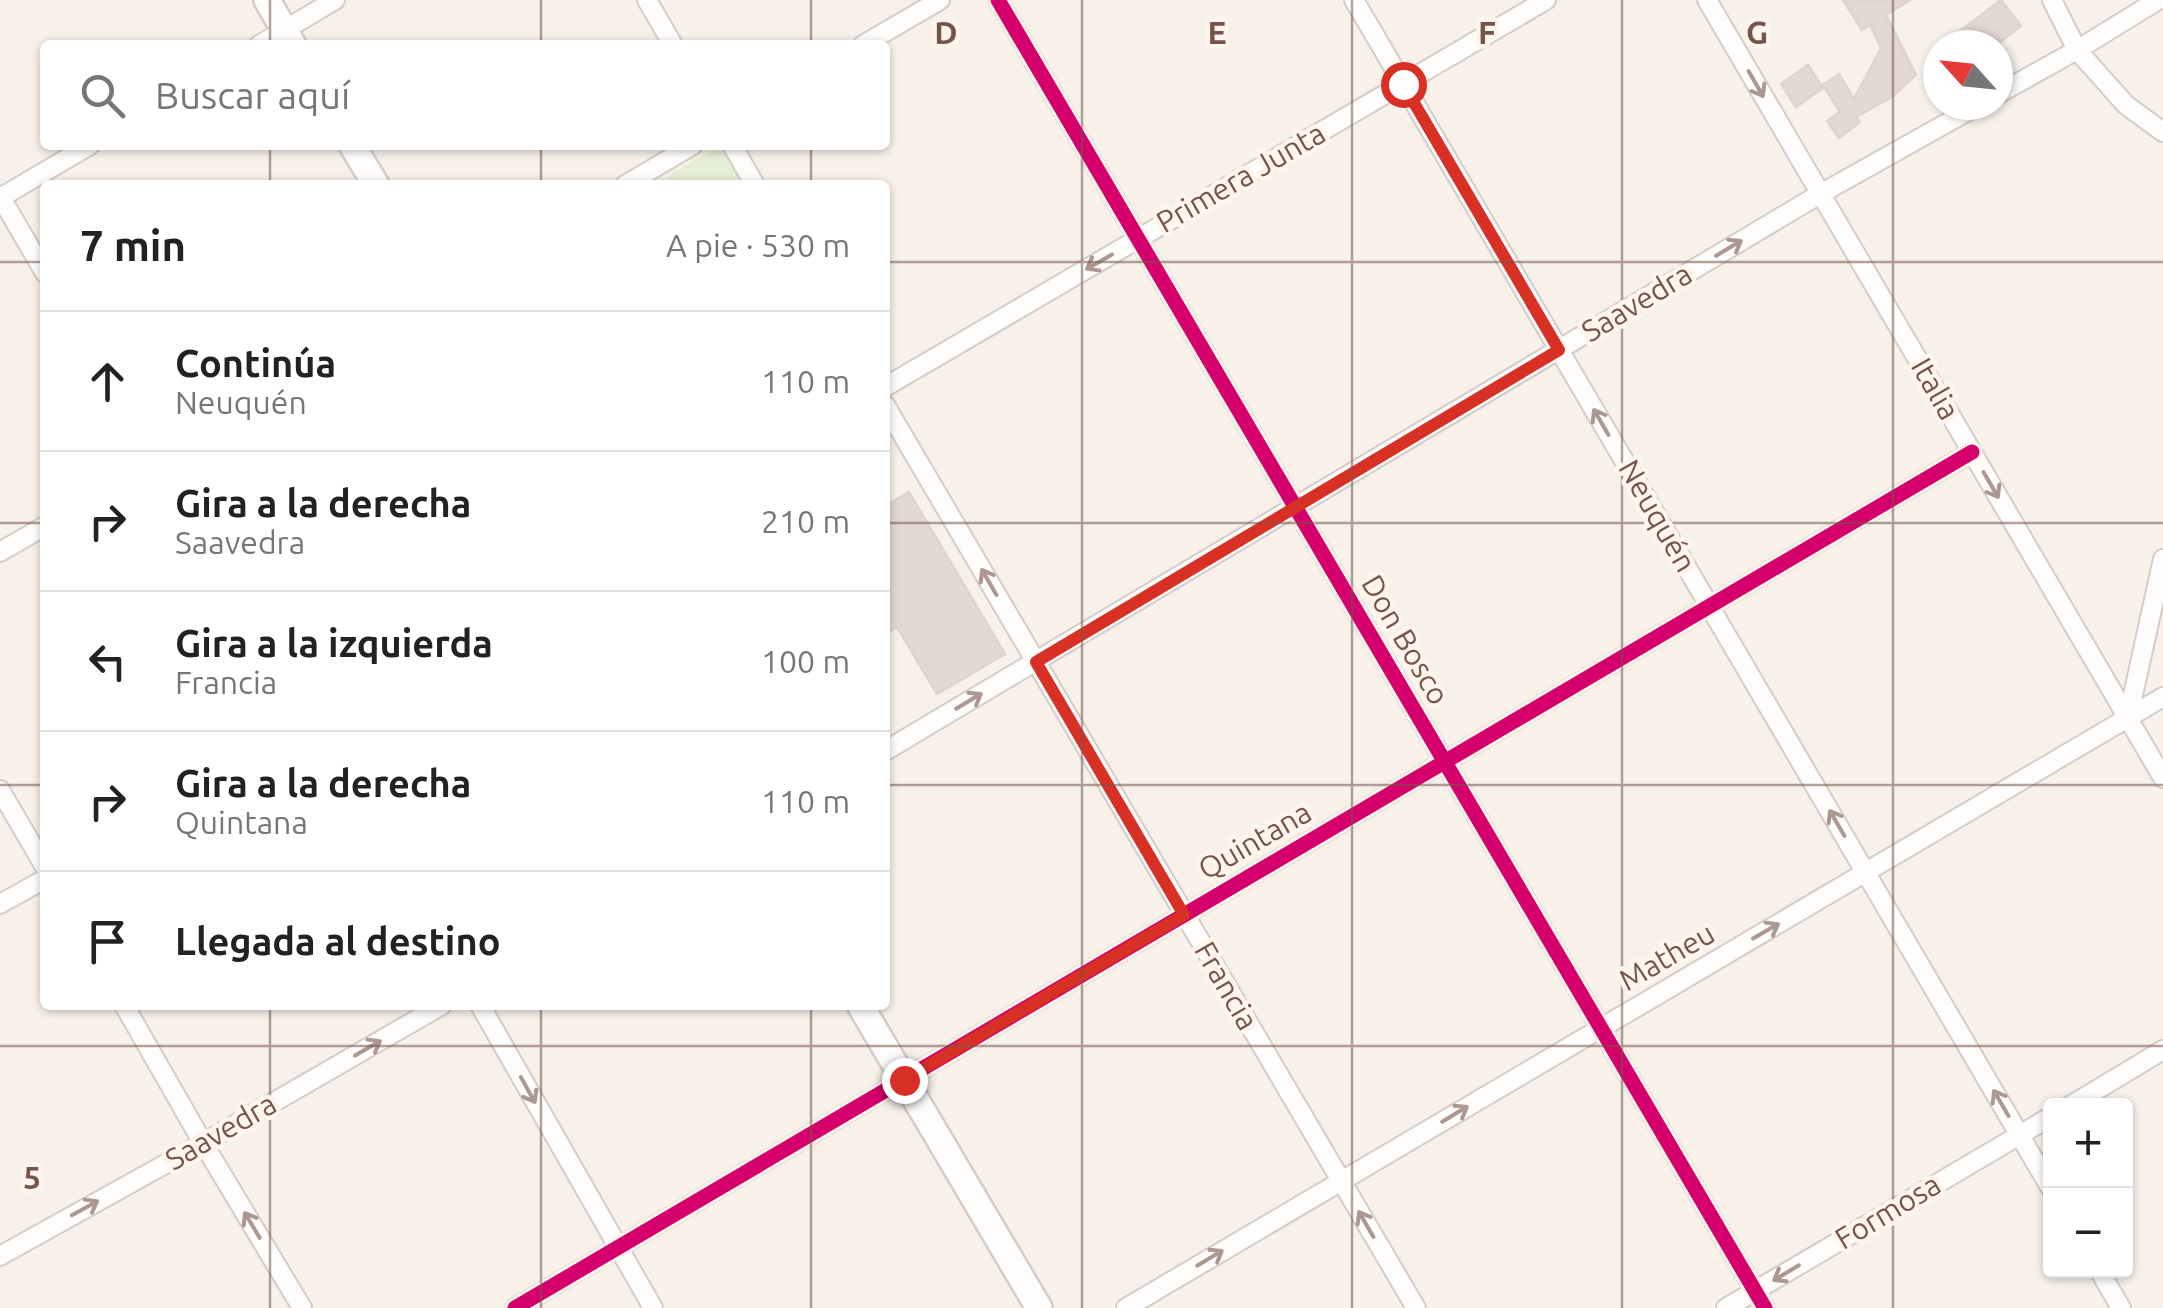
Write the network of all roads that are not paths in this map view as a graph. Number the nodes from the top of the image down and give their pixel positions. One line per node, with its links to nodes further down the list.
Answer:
1 (267, 0): 11 (main road)
2 (335, 0): 11 (street)
3 (647, 0): 12 (street)
4 (940, 0): 13 (street)
5 (998, 0): 28 (street, Don Bosco)
6 (1354, 0): 15 (street, Neuquén)
7 (1546, 0): 15 (street, Primera Junta)
8 (1707, 0): 26 (street, Italia, one-way to 26)
9 (2052, 0): 14 (street)
10 (2158, 0): 14 (street)
11 (289, 38)
12 (670, 40)
13 (872, 40)
14 (2077, 50): 16 (street); 18 (street)
15 (1403, 84): 28 (street, Primera Junta); 30 (street, Neuquén)
16 (2013, 86)
17 (1952, 120): 26 (street, Saavedra)
18 (2163, 132)
19 (81, 150): 27 (street)
20 (355, 150): 23 (main road)
21 (684, 150): 24 (street)
22 (735, 150): 25 (street)
23 (373, 180)
24 (633, 180)
25 (753, 180)
26 (1820, 194): 30 (street, Saavedra, one-way to 26); 33 (street, Italia)
27 (0, 197): 29 (street)
28 (1138, 239): 31 (street, Primera Junta, one-way to 31); 34 (street, Don Bosco)
29 (40, 265)
30 (1559, 350): 34 (street, Saavedra); 38 (street, Neuquén, one-way to 30)
31 (890, 384)
32 (890, 414): 39 (street, Francia, one-way to 32)
33 (1972, 452): 38 (street, Quintana); 41 (street, Italia, one-way to 41)
34 (1296, 507): 39 (street, Saavedra); 43 (street, Don Bosco)
35 (40, 529): 36 (street)
36 (0, 552)
37 (2163, 559): 41 (street)
38 (1710, 606): 43 (street, Quintana); 47 (street, Neuquén, one-way to 38)
39 (1036, 662): 42 (street, Saavedra, one-way to 39); 50 (street, Francia)
40 (2163, 697): 41 (street, Matheu)
41 (2128, 718): 44 (street, Italia); 47 (street, Matheu)
42 (890, 748)
43 (1445, 762): 50 (street, Quintana); 55 (street, Don Bosco)
44 (2163, 778)
45 (0, 790): 46 (street)
46 (40, 858)
47 (1866, 873): 55 (street, Matheu, one-way to 47); 60 (street, Neuquén, one-way to 47)
48 (40, 882): 49 (street)
49 (0, 904)
50 (1184, 915): 57 (street, Quintana); 63 (street, Francia)
51 (127, 1010): 61 (street)
52 (433, 1010): 61 (street, Saavedra, one-way to 52)
53 (483, 1010): 64 (street, one-way to 64)
54 (863, 1010): 57 (main road)
55 (1601, 1028): 63 (street, Matheu, one-way to 55); 67 (street, Don Bosco)
56 (2163, 1050): 58 (street)
57 (904, 1080): 64 (street, Quintana); 71 (main road)
58 (2083, 1098)
59 (2043, 1121): 60 (street, Formosa)
60 (2020, 1135): 62 (street, Neuquén); 67 (street, Formosa, one-way to 67)
61 (202, 1143): 65 (street, Saavedra, one-way to 61); 68 (street, one-way to 61)
62 (2043, 1175)
63 (1341, 1181): 72 (street, Matheu, one-way to 63); 73 (street, Francia, one-way to 63)
64 (618, 1248): 69 (street, Quintana); 70 (street)
65 (0, 1256)
66 (2104, 1278): 75 (street)
67 (1760, 1300): 74 (street, Formosa)
68 (302, 1308)
69 (515, 1308)
70 (653, 1308)
71 (1039, 1308)
72 (1126, 1308)
73 (1416, 1308)
74 (1726, 1308)
75 (2121, 1308)

